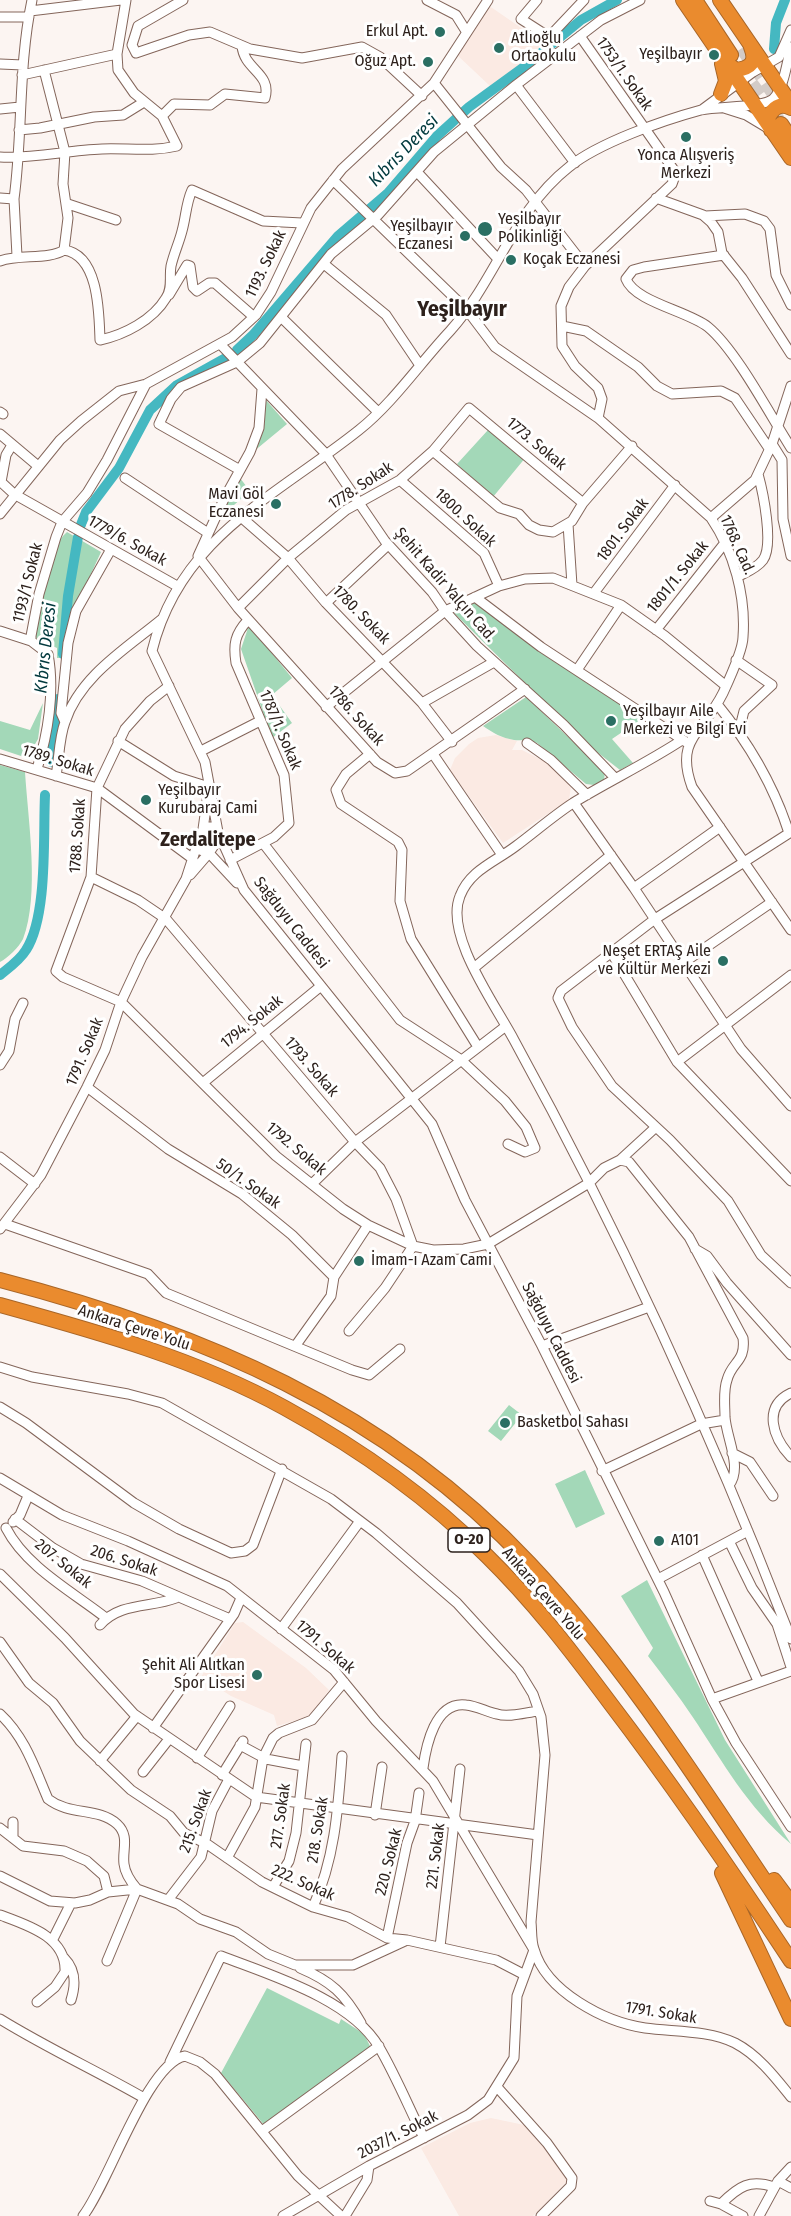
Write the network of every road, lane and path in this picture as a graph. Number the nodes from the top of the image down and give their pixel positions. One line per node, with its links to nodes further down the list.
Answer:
1 (32, 0): 14 (street)
2 (121, 0): 14 (street)
3 (126, 0): 22 (street)
4 (183, 0): 19 (street)
5 (427, 0): 17 (street)
6 (488, 0): 17 (street, 1193. Sokak)
7 (537, 0): 8 (street)
8 (583, 0)
9 (640, 0): 18 (street)
10 (683, 0): 21 (highway)
11 (695, 0): 21 (highway)
12 (711, 0): 21 (highway)
13 (720, 0): 21 (highway)
14 (29, 14): 15 (street); 26 (street)
15 (0, 17)
16 (791, 30): 23 (street)
17 (466, 31): 28 (street, 1193. Sokak)
18 (580, 36): 30 (street); 42 (street, 1753/1. Sokak)
19 (242, 46): 32 (street); 38 (street)
20 (791, 46): 31 (street)
21 (736, 51): 23 (street); 25 (highway); 29 (highway); 33 (highway)
22 (117, 54): 27 (street); 34 (street)
23 (779, 57): 25 (street)
24 (0, 64): 26 (street)
25 (764, 65): 29 (street); 31 (highway)
26 (22, 70): 27 (street); 36 (street)
27 (44, 70): 41 (street)
28 (434, 83): 32 (street, 1193. Sokak); 40 (street)
29 (739, 83): 33 (street); 35 (highway)
30 (516, 85): 40 (street); 49 (street)
31 (779, 87): 35 (street); 39 (highway)
32 (422, 96): 51 (street, 1193. Sokak)
33 (722, 101): 35 (street); 39 (street); 42 (street, Sağduyu Caddesi)
34 (144, 102): 38 (street); 41 (street)
35 (754, 105): 39 (highway)
36 (20, 106): 37 (street); 43 (street)
37 (0, 109)
38 (162, 116): 45 (street)
39 (786, 117): 44 (highway); 48 (highway)
40 (461, 118): 50 (street); 55 (street)
41 (58, 123): 43 (street); 45 (street)
42 (644, 129): 49 (street, Sağduyu Caddesi); 53 (street, 1753/1. Sokak)
43 (19, 130): 47 (street)
44 (791, 139)
45 (65, 152): 47 (street); 56 (street)
46 (0, 157): 47 (street)
47 (19, 158): 54 (street)
48 (791, 158)
49 (575, 163): 55 (street, Sağduyu Caddesi)
50 (418, 173): 59 (street); 64 (street)
51 (333, 180): 59 (street, 1768. Cad.); 60 (street, 1193. Sokak)
52 (0, 198): 54 (street)
53 (656, 198): 57 (street); 67 (street)
54 (14, 199): 63 (street)
55 (534, 201): 64 (street, Sağduyu Caddesi); 67 (street)
56 (68, 204): 58 (street); 61 (street)
57 (703, 215): 62 (street); 69 (street)
58 (116, 220)
59 (372, 220): 66 (street); 70 (street, 1768. Cad.)
60 (302, 223): 68 (street); 71 (street, 1193. Sokak)
61 (64, 250): 63 (street); 68 (street)
62 (724, 255): 75 (street); 84 (street)
63 (17, 256): 65 (street)
64 (497, 258): 70 (street, Sağduyu Caddesi)
65 (0, 261)
66 (324, 264): 72 (street); 77 (street)
67 (585, 266): 73 (street)
68 (166, 299): 71 (street)
69 (791, 305)
70 (467, 309): 77 (street, Sağduyu Caddesi); 83 (street, 1768. Cad.)
71 (254, 317): 74 (street, 1193. Sokak)
72 (281, 318): 76 (street); 82 (street)
73 (562, 326): 83 (street); 88 (street)
74 (220, 344): 76 (street, Şehit Kadir Yalçın Cad.); 78 (street, 1193. Sokak)
75 (791, 354)
76 (237, 362): 80 (street, Şehit Kadir Yalçın Cad.); 93 (street)
77 (419, 364): 82 (street, Sağduyu Caddesi)
78 (146, 384): 92 (street, 1193. Sokak); 105 (street, 1193/1 Sokak)
79 (791, 386): 84 (street)
80 (262, 389): 91 (street, Şehit Kadir Yalçın Cad.); 93 (street)
81 (469, 408): 90 (street, 1778. Sokak); 100 (street, 1773. Sokak)
82 (378, 412): 91 (street, Sağduyu Caddesi)
83 (598, 418): 87 (street, 1768. Cad.)
84 (777, 426): 88 (street); 89 (street)
85 (0, 434): 86 (street)
86 (12, 444): 92 (street); 97 (street)
87 (632, 446): 98 (street, 1768. Cad.); 100 (street)
88 (771, 447): 94 (street); 112 (street)
89 (791, 448)
90 (433, 451): 96 (street, 1778. Sokak); 106 (street)
91 (324, 453): 101 (street, Şehit Kadir Yalçın Cad.); 103 (street, Sağduyu Caddesi)
92 (38, 466): 99 (street, 1193. Sokak)
93 (240, 470): 107 (street)
94 (758, 474): 104 (street); 114 (street)
95 (124, 478): 107 (street)
96 (400, 480): 101 (street, 1778. Sokak); 117 (street, 1800. Sokak)
97 (0, 482): 99 (street, 1779/6. Sokak)
98 (675, 485): 104 (street, 1768. Cad.); 118 (street, 1801. Sokak)
99 (14, 494): 102 (street, 1193. Sokak); 105 (street, 1779/6. Sokak)
100 (583, 503): 106 (street)
101 (361, 504): 109 (street, Şehit Kadir Yalçın Cad.); 113 (street, 1778. Sokak)
102 (0, 514)
103 (241, 516): 111 (street, Sağduyu Caddesi); 113 (street, 1780. Sokak)
104 (711, 518): 108 (street, 1768. Cad.)
105 (62, 522): 116 (street, 1779/6. Sokak); 128 (street, 1193/1 Sokak)
106 (568, 524): 115 (street)
107 (208, 533): 111 (street)
108 (724, 544): 114 (street, 1768. Cad.); 126 (street, 1801/1. Sokak)
109 (388, 545): 120 (street); 123 (street, Şehit Kadir Yalçın Cad.)
110 (110, 551): 140 (street)
111 (198, 556): 116 (street, Sağduyu Caddesi); 122 (street, 1786. Sokak)
112 (791, 556)
113 (288, 558): 120 (street, 1780. Sokak); 122 (street, 1778. Sokak)
114 (739, 576): 129 (street, 1768. Cad.)
115 (572, 585): 117 (street); 118 (street)
116 (177, 586): 124 (street, Sağduyu Caddesi)
117 (499, 586): 119 (street)
118 (594, 592): 121 (street)
119 (475, 597): 123 (street); 132 (street)
120 (326, 603): 130 (street, 1780. Sokak)
121 (621, 605): 126 (street); 132 (street)
122 (238, 608): 125 (street, 1786. Sokak)
123 (445, 611): 130 (street); 131 (street, Şehit Kadir Yalçın Cad.)
124 (163, 618): 133 (street, Sağduyu Caddesi); 140 (street)
125 (248, 620): 138 (street, 1786. Sokak); 139 (street, 1787/1. Sokak)
126 (656, 630): 134 (street)
127 (0, 631): 128 (street)
128 (30, 641): 150 (street, 1193/1 Sokak)
129 (736, 660): 134 (street, 1768. Cad.); 141 (street)
130 (384, 661): 136 (street, 1780. Sokak); 138 (street)
131 (494, 662): 135 (street, Şehit Kadir Yalçın Cad.); 136 (street)
132 (577, 670): 143 (street)
133 (169, 686): 142 (street, 1788. Sokak); 146 (street, Sağduyu Caddesi)
134 (726, 686): 137 (street, 1768. Cad.)
135 (525, 689): 144 (street, 1786. Sokak); 152 (street, Şehit Kadir Yalçın Cad.)
136 (422, 703): 144 (street, 1780. Sokak)
137 (717, 704): 141 (street); 143 (street, 1768. Cad.)
138 (326, 706): 147 (street, 1786. Sokak)
139 (260, 721): 146 (street); 161 (street, 1787/1. Sokak)
140 (65, 722): 151 (street)
141 (739, 731): 160 (street)
142 (118, 741): 153 (street); 154 (street, 1788. Sokak)
143 (685, 741): 152 (street); 157 (street)
144 (452, 742): 148 (street, 1786. Sokak)
145 (527, 743): 155 (street)
146 (201, 751): 153 (street, Sağduyu Caddesi)
147 (370, 754): 148 (street, 1786. Sokak); 187 (street)
148 (434, 754): 164 (street)
149 (0, 759): 150 (street, 1789. Sokak)
150 (37, 769): 151 (street, 1789. Sokak)
151 (57, 776): 154 (street, 1789. Sokak)
152 (615, 778): 155 (street)
153 (208, 787): 158 (street); 159 (street, Sağduyu Caddesi)
154 (97, 788): 166 (street, 1789. Sokak); 169 (street, 1788. Sokak)
155 (586, 795): 156 (street)
156 (574, 803): 164 (street); 165 (street)
157 (720, 827): 168 (street); 171 (street)
158 (203, 830): 159 (street); 162 (street)
159 (218, 832): 163 (street); 167 (street, Sağduyu Caddesi)
160 (790, 832): 168 (street)
161 (263, 843): 167 (street, 1787/1. Sokak); 188 (street)
162 (197, 845): 163 (street); 166 (street)
163 (209, 853): 170 (street); 172 (street)
164 (502, 855): 179 (street)
165 (611, 855): 171 (street); 179 (street)
166 (193, 859): 170 (street)
167 (230, 860): 172 (street, Sağduyu Caddesi)
168 (743, 861): 173 (street); 175 (street)
169 (91, 877): 174 (street, 1793. Sokak); 182 (street, 1788. Sokak)
170 (186, 879): 174 (street, 1791. Sokak)
171 (634, 888): 175 (street)
172 (244, 890): 181 (street, Sağduyu Caddesi)
173 (772, 902): 176 (street); 178 (street)
174 (166, 919): 182 (street, 1791. Sokak); 186 (street, 1793. Sokak)
175 (655, 919): 177 (street); 178 (street)
176 (791, 930)
177 (611, 952): 189 (street); 195 (street)
178 (683, 963): 185 (street)
179 (474, 967): 184 (street)
180 (791, 975): 185 (street)
181 (321, 986): 186 (street, 1794. Sokak); 193 (street, Sağduyu Caddesi)
182 (121, 1002): 191 (street, 1792. Sokak); 192 (street, 1791. Sokak)
183 (23, 1003): 190 (street)
184 (507, 1026): 187 (street); 202 (street)
185 (726, 1026): 189 (street); 194 (street)
186 (262, 1033): 191 (street, 1794. Sokak); 196 (street, 1793. Sokak)
187 (478, 1047): 188 (street)
188 (460, 1059): 193 (street); 197 (street)
189 (677, 1062): 200 (street)
190 (0, 1065)
191 (204, 1082): 201 (street, 1792. Sokak)
192 (87, 1087): 203 (street, 1791. Sokak); 209 (street, 50/1. Sokak)
193 (412, 1096): 196 (street); 206 (street, Sağduyu Caddesi)
194 (791, 1106)
195 (656, 1127): 199 (street); 211 (street)
196 (355, 1143): 201 (street); 207 (street, 1793. Sokak)
197 (508, 1144)
198 (0, 1157): 203 (street)
199 (620, 1160): 202 (street); 208 (street)
200 (791, 1180)
201 (313, 1183): 204 (street, 1792. Sokak)
202 (589, 1183): 206 (street); 213 (street)
203 (35, 1184): 205 (street, 1791. Sokak)
204 (368, 1225): 207 (street, 1792. Sokak); 209 (street)
205 (2, 1226): 215 (street)
206 (488, 1244): 207 (street, 1792. Sokak); 216 (street, Sağduyu Caddesi)
207 (413, 1246): 214 (street)
208 (695, 1249): 218 (street); 222 (street)
209 (334, 1277): 215 (street)
210 (0, 1281): 255 (highway, Ankara Çevre Yolu / O-20)
211 (791, 1283)
212 (0, 1305): 265 (highway, Ankara Çevre Yolu / O-20)
213 (649, 1307): 216 (street); 223 (street)
214 (349, 1331)
215 (296, 1345): 217 (street)
216 (542, 1346): 227 (street, Sağduyu Caddesi)
217 (400, 1349)
218 (791, 1354)
219 (0, 1367): 226 (street, 1791. Sokak)
220 (791, 1393): 225 (street)
221 (0, 1407): 226 (street)
222 (725, 1420): 223 (street); 224 (street)
223 (700, 1424): 227 (street); 229 (street)
224 (732, 1453): 229 (street); 231 (street)
225 (791, 1457)
226 (282, 1469): 233 (street, 1791. Sokak)
227 (602, 1471): 239 (street, Sağduyu Caddesi)
228 (0, 1478): 230 (street, 1791. Sokak)
229 (729, 1485): 235 (street)
230 (28, 1496): 232 (street); 241 (street, 1791. Sokak)
231 (773, 1496)
232 (15, 1519): 234 (street); 240 (street, 206. Sokak)
233 (360, 1521): 243 (street); 251 (street, 1791. Sokak)
234 (3, 1529): 240 (street, 207. Sokak)
235 (748, 1531): 236 (street); 244 (street)
236 (730, 1543): 237 (street); 246 (street)
237 (702, 1555): 239 (street); 247 (street)
238 (0, 1574): 253 (street)
239 (658, 1580): 249 (street, Sağduyu Caddesi)
240 (176, 1598): 242 (street, 206. Sokak)
241 (241, 1598): 242 (street); 243 (street, 1791. Sokak)
242 (230, 1619): 254 (street)
243 (281, 1629): 248 (street, 1791. Sokak)
244 (791, 1639)
245 (0, 1642): 261 (street)
246 (791, 1669): 247 (street)
247 (758, 1681): 249 (street)
248 (344, 1682): 260 (street); 264 (street, 1791. Sokak)
249 (712, 1699): 274 (street, Sağduyu Caddesi)
250 (230, 1706): 259 (street)
251 (539, 1711): 264 (street); 281 (street, 1791. Sokak)
252 (0, 1714): 287 (street)
253 (137, 1716): 254 (street); 261 (street)
254 (153, 1728): 256 (street)
255 (668, 1738): 291 (highway); 294 (highway, Ankara Çevre Yolu / O-20)
256 (169, 1739): 259 (street); 267 (street)
257 (306, 1744): 262 (street, 217. Sokak)
258 (342, 1756): 273 (street, 218. Sokak)
259 (197, 1758): 268 (street)
260 (263, 1758): 262 (street); 268 (street, 215. Sokak); 270 (street)
261 (99, 1761): 283 (street, 222. Sokak)
262 (303, 1766): 271 (street, 217. Sokak)
263 (382, 1767): 275 (street)
264 (423, 1768): 278 (street, 1791. Sokak)
265 (660, 1768): 302 (highway, Ankara Çevre Yolu / O-20); 308 (highway)
266 (460, 1769): 278 (street, 221. Sokak)
267 (143, 1772)
268 (225, 1777): 270 (street); 283 (street, 215. Sokak)
269 (419, 1793): 276 (street, 220. Sokak)
270 (256, 1797): 271 (street); 284 (street)
271 (298, 1802): 273 (street); 286 (street, 217. Sokak)
272 (791, 1808): 274 (street)
273 (338, 1809): 275 (street); 292 (street, 218. Sokak)
274 (782, 1814): 279 (street, Sağduyu Caddesi)
275 (375, 1815): 276 (street)
276 (415, 1821): 278 (street); 295 (street, 220. Sokak)
277 (13, 1822): 282 (street)
278 (457, 1824): 281 (street); 298 (street, 221. Sokak); 299 (street, 1791. Sokak)
279 (791, 1827)
280 (0, 1828): 282 (street)
281 (538, 1835): 299 (street, 1791. Sokak)
282 (13, 1838): 288 (street)
283 (204, 1843): 284 (street, 222. Sokak); 289 (street, 215. Sokak)
284 (227, 1858): 286 (street, 222. Sokak)
285 (0, 1876): 290 (street)
286 (273, 1887): 292 (street, 222. Sokak)
287 (137, 1889): 288 (street); 289 (street); 301 (street)
288 (108, 1892): 290 (street)
289 (168, 1900): 303 (street)
290 (71, 1903): 296 (street)
291 (791, 1903)
292 (313, 1907): 295 (street, 222. Sokak)
293 (0, 1915): 296 (street)
294 (791, 1920)
295 (387, 1938): 297 (street, 222. Sokak)
296 (53, 1939): 300 (street)
297 (407, 1940): 298 (street, 222. Sokak); 303 (street)
298 (440, 1947): 304 (street, 222. Sokak)
299 (534, 1950): 304 (street); 313 (street, 1791. Sokak)
300 (62, 1956): 305 (street); 306 (street)
301 (107, 1961)
302 (791, 1961)
303 (295, 1965): 309 (street)
304 (523, 1974): 312 (street, 2037/1. Sokak)
305 (71, 2000)
306 (38, 2002)
307 (0, 2019): 314 (street)
308 (791, 2019)
309 (363, 2026): 310 (street); 311 (street)
310 (379, 2046): 315 (street); 316 (street)
311 (170, 2062): 314 (street); 315 (street)
312 (497, 2087): 316 (street, 2037/1. Sokak); 327 (street)
313 (791, 2097)
314 (144, 2098): 324 (street)
315 (262, 2131): 321 (street)
316 (424, 2138): 317 (street, 2037/1. Sokak)
317 (369, 2166): 321 (street, 2037/1. Sokak); 326 (street)
318 (791, 2167): 319 (street)
319 (776, 2184): 320 (street); 323 (street); 329 (street)
320 (791, 2188)
321 (316, 2195): 325 (street, 2037/1. Sokak); 326 (street)
322 (710, 2201): 323 (street)
323 (722, 2204): 328 (street)
324 (83, 2216)
325 (283, 2216)
326 (343, 2216)
327 (542, 2216)
328 (743, 2216)
329 (759, 2216)

